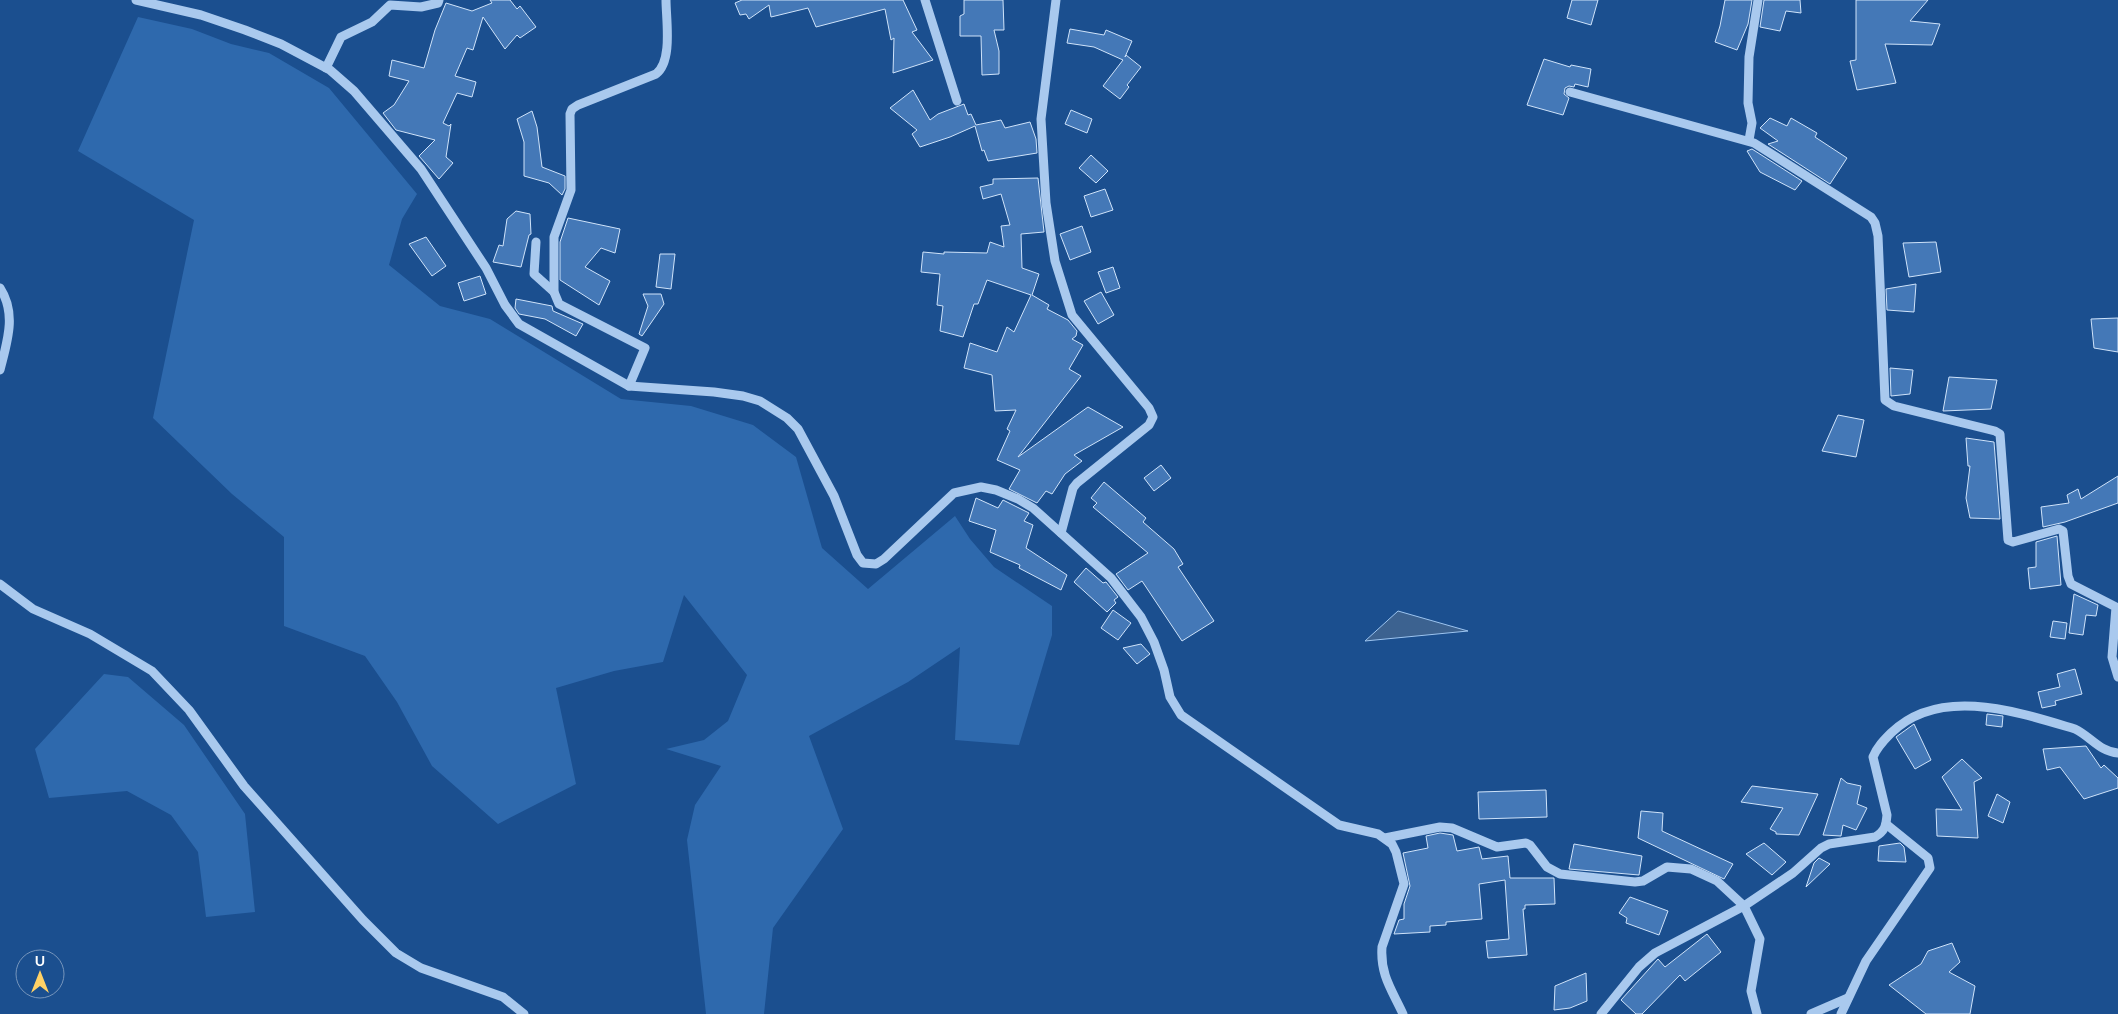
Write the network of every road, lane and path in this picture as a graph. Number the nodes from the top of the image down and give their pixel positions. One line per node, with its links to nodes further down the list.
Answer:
1 (136, 0): 7 (street)
2 (439, 0): 7 (street)
3 (666, 0): 13 (street)
4 (925, 0): 9 (street)
5 (1056, 0): 16 (street)
6 (1758, 0): 10 (street)
7 (326, 68): 15 (street)
8 (1570, 92): 10 (street)
9 (957, 101)
10 (1749, 140): 18 (street)
11 (536, 242): 13 (street)
12 (0, 288): 14 (street)
13 (554, 292): 15 (street)
14 (0, 370)
15 (629, 386): 16 (street)
16 (1061, 533): 21 (street)
17 (0, 584): 24 (street)
18 (2118, 677)
19 (2118, 753): 20 (street)
20 (1886, 824): 22 (street); 23 (street)
21 (1385, 838): 22 (street); 25 (street)
22 (1744, 906): 26 (street); 27 (street)
23 (1848, 998): 28 (street); 29 (street)
24 (524, 1014)
25 (1404, 1014)
26 (1601, 1014)
27 (1757, 1014)
28 (1810, 1014)
29 (1841, 1014)

